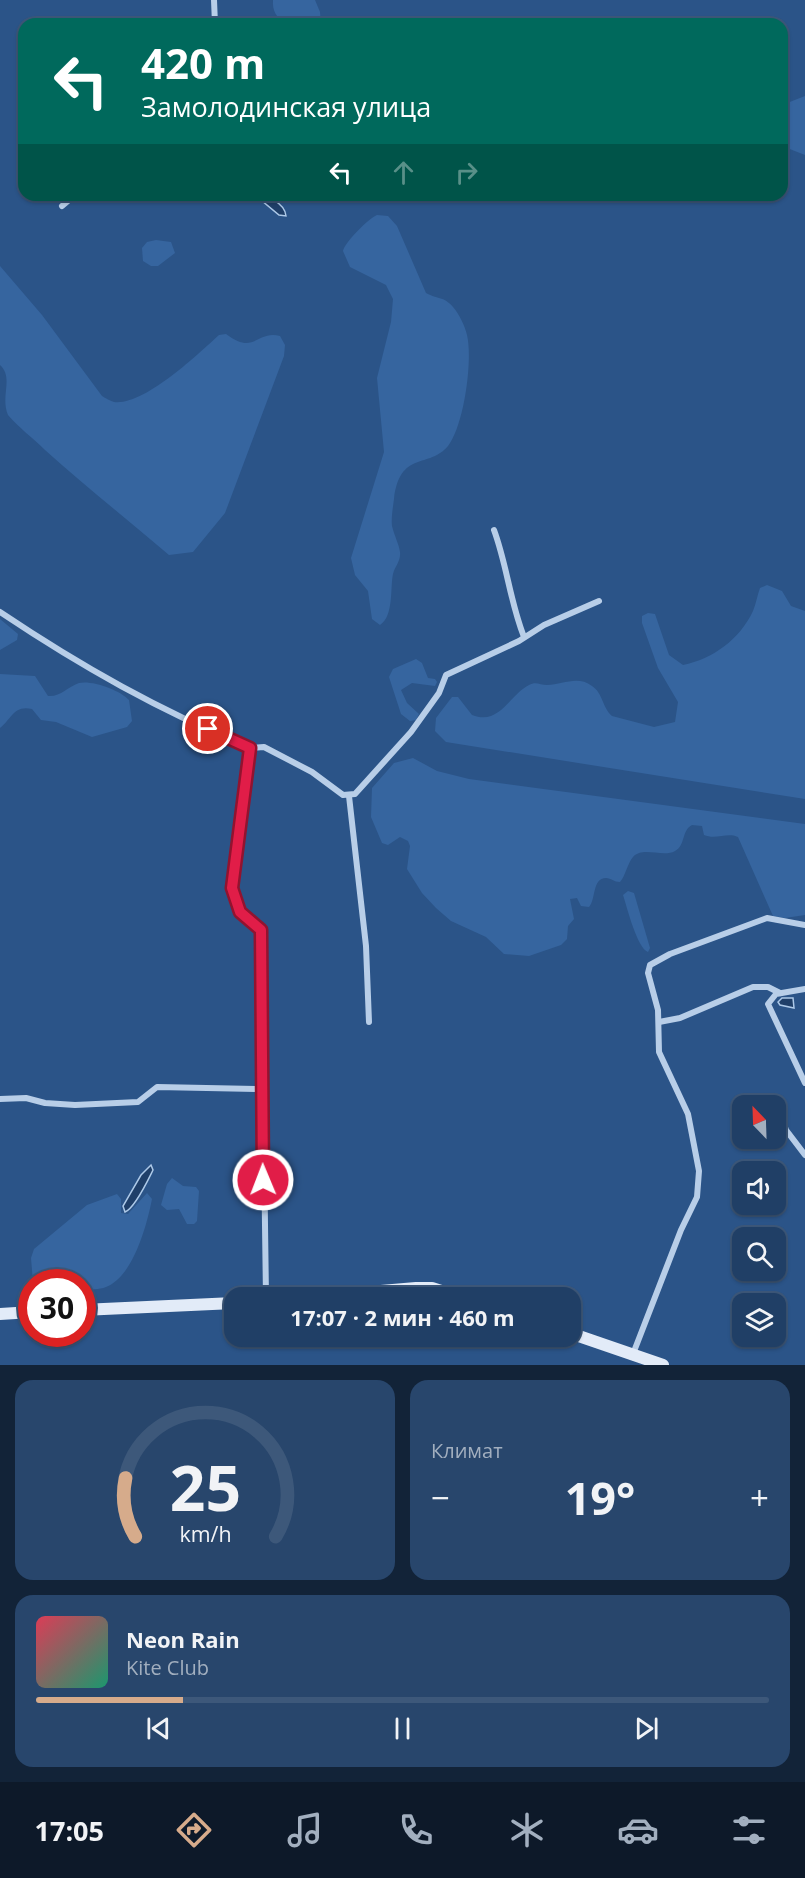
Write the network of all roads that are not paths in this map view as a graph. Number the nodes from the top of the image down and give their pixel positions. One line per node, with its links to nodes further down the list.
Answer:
1 (213, 0): 2 (street)
2 (214, 18)
3 (68, 201): 4 (street)
4 (62, 206)
5 (494, 530): 8 (street)
6 (598, 601): 8 (street)
7 (0, 612): 9 (street)
8 (524, 637): 10 (street)
9 (250, 748): 10 (street); 17 (street)
10 (349, 796): 14 (street)
11 (805, 925): 15 (street)
12 (805, 989): 13 (street)
13 (780, 993): 15 (street); 16 (street)
14 (369, 1022)
15 (659, 1022): 27 (street)
16 (805, 1083)
17 (262, 1089): 18 (street); 21 (street)
18 (0, 1099)
19 (786, 1130): 20 (street)
20 (805, 1155)
21 (266, 1287)
22 (224, 1303): 23 (street)
23 (96, 1309)
24 (18, 1313): 25 (street)
25 (0, 1314)
26 (581, 1337): 27 (street)
27 (633, 1354): 28 (street)
28 (663, 1365)

